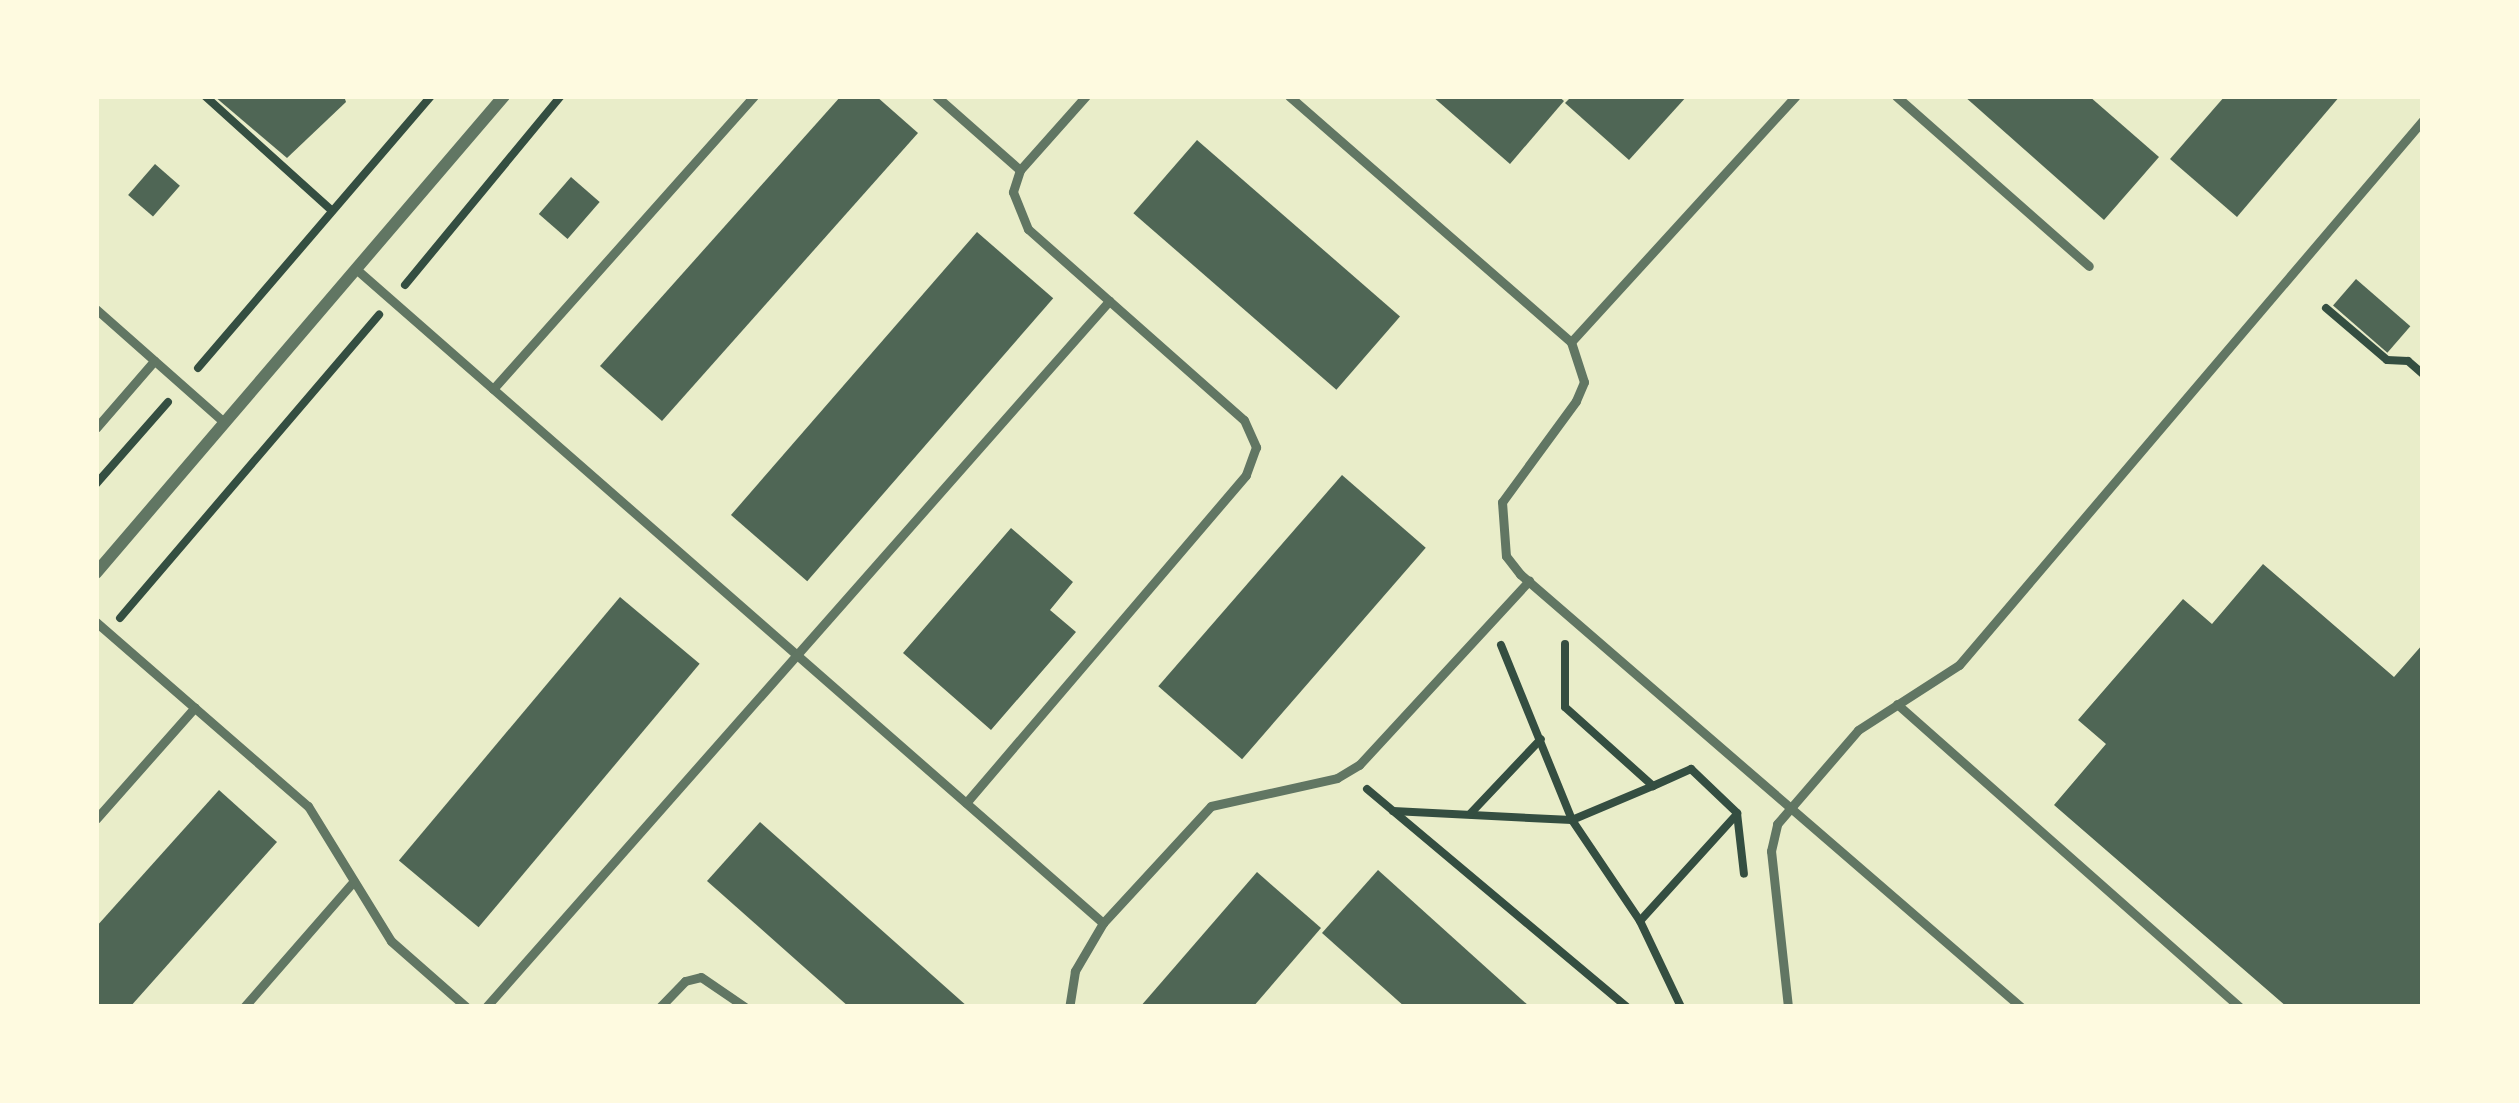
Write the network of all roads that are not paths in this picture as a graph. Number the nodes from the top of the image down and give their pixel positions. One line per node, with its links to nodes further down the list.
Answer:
1 (504, 96): 11 (street)
2 (754, 96): 16 (lane)
3 (936, 96): 9 (lane)
4 (1086, 96): 9 (lane)
5 (1289, 96): 14 (lane)
6 (1796, 96): 14 (lane)
7 (1896, 96): 10 (lane)
8 (2423, 121): 23 (lane)
9 (1020, 170): 12 (lane)
10 (2089, 266)
11 (356, 269): 16 (lane); 17 (street)
12 (1108, 301): 22 (lane); 25 (lane)
13 (96, 309): 15 (lane)
14 (1571, 342): 20 (lane)
15 (154, 361): 17 (lane); 18 (lane)
16 (493, 389): 22 (lane)
17 (225, 422): 19 (street)
18 (96, 428)
19 (96, 573)
20 (1529, 581): 26 (lane); 29 (lane)
21 (96, 622): 24 (lane)
22 (795, 654): 25 (lane); 32 (lane)
23 (1897, 704): 26 (lane); 38 (lane)
24 (195, 707): 27 (lane); 28 (lane)
25 (966, 803): 29 (lane)
26 (1790, 805): 36 (lane); 37 (lane)
27 (96, 819)
28 (354, 881): 30 (lane); 31 (lane)
29 (1103, 923): 35 (lane)
30 (244, 1007)
31 (466, 1007)
32 (486, 1007)
33 (660, 1007): 34 (lane)
34 (745, 1007)
35 (1069, 1007)
36 (1788, 1007)
37 (2021, 1007)
38 (2240, 1007)

